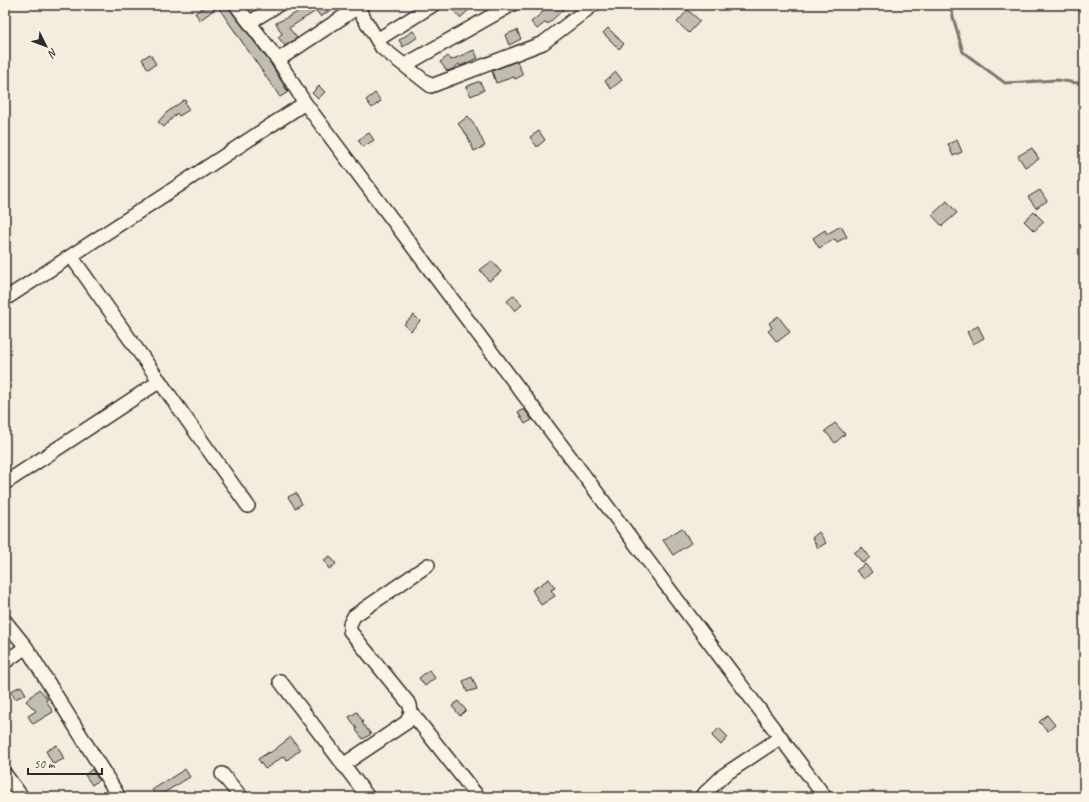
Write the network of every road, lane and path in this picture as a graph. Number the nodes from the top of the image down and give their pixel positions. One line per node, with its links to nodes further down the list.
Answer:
1 (236, 5): 7 (street)
2 (278, 5): 7 (street)
3 (433, 5): 8 (street)
4 (511, 5): 10 (street)
5 (593, 5): 10 (street)
6 (358, 6): 8 (street); 9 (street)
7 (250, 22): 9 (street)
8 (377, 40): 10 (street)
9 (278, 60): 11 (street)
10 (405, 66)
11 (305, 103): 12 (street); 23 (street)
12 (71, 256): 13 (street); 14 (street)
13 (5, 299)
14 (160, 382): 15 (street); 16 (street)
15 (5, 483)
16 (248, 506)
17 (428, 565): 22 (street)
18 (5, 621): 19 (street)
19 (26, 647): 20 (street); 28 (street)
20 (5, 662)
21 (280, 681): 24 (street)
22 (411, 712): 24 (street); 31 (street)
23 (780, 737): 32 (street); 33 (street)
24 (344, 765): 30 (street)
25 (5, 774): 27 (street)
26 (222, 774): 29 (street)
27 (22, 797)
28 (119, 797)
29 (242, 797)
30 (368, 797)
31 (478, 797)
32 (701, 797)
33 (826, 797)

